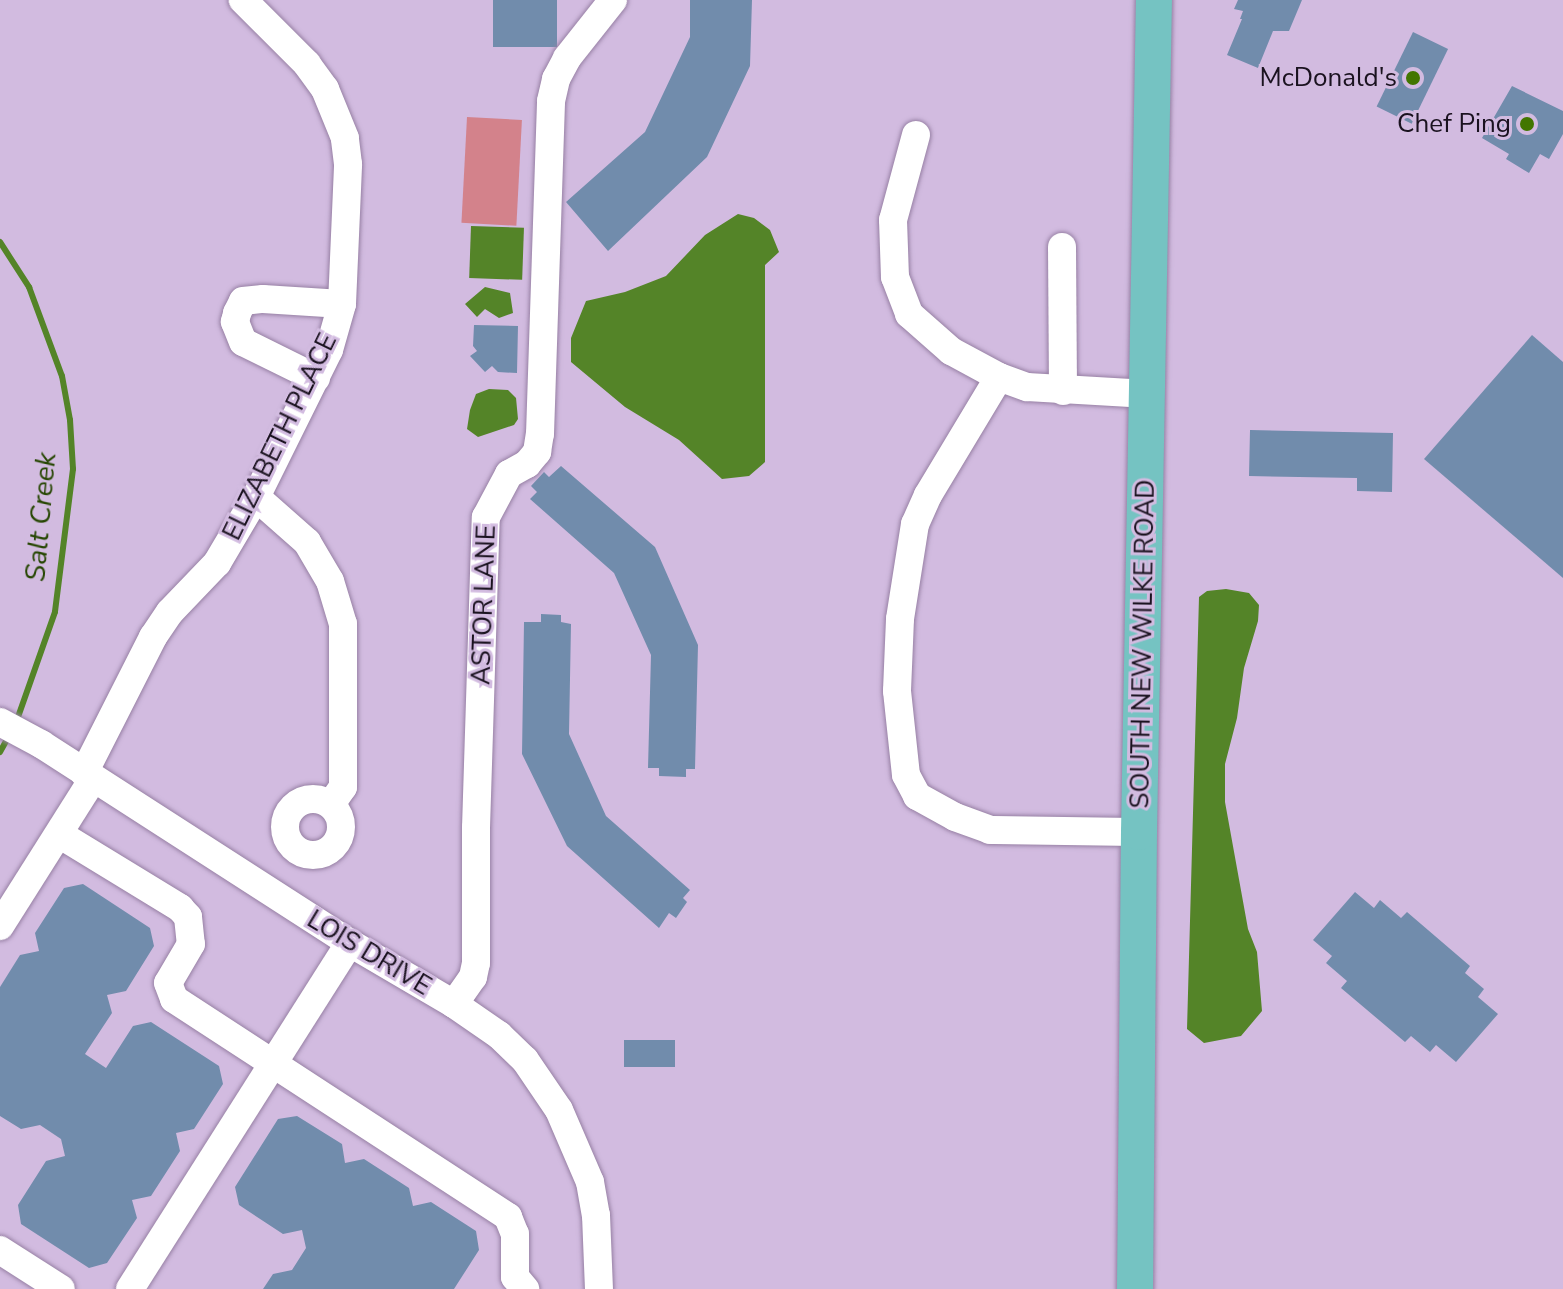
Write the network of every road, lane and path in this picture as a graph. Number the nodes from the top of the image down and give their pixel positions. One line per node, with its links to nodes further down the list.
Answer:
1 (243, 0): 6 (street, ELIZABETH PLACE)
2 (613, 0): 19 (street, ASTOR LANE)
3 (1154, 0): 10 (main road, SOUTH NEW WILKE ROAD)
4 (916, 135): 7 (street)
5 (1062, 247): 9 (street)
6 (342, 304): 8 (street, ELIZABETH PLACE); 8 (street)
7 (999, 377): 9 (street); 15 (street)
8 (316, 378): 11 (street, ELIZABETH PLACE)
9 (1063, 391): 10 (street)
10 (1148, 394): 15 (main road, SOUTH NEW WILKE ROAD)
11 (256, 497): 13 (street, ELIZABETH PLACE); 14 (street)
12 (0, 722): 13 (street, LOIS DRIVE)
13 (89, 776): 16 (street, ELIZABETH PLACE); 18 (street, LOIS DRIVE)
14 (331, 804)
15 (1139, 832): 26 (main road, SOUTH NEW WILKE ROAD)
16 (59, 834): 17 (street, ELIZABETH PLACE); 20 (street)
17 (0, 926)
18 (350, 943): 19 (street, LOIS DRIVE); 20 (street)
19 (454, 1004): 25 (street, LOIS DRIVE)
20 (273, 1063): 23 (street); 24 (street)
21 (0, 1250): 22 (street)
22 (61, 1289)
23 (130, 1289)
24 (525, 1289)
25 (599, 1289)
26 (1135, 1289)

